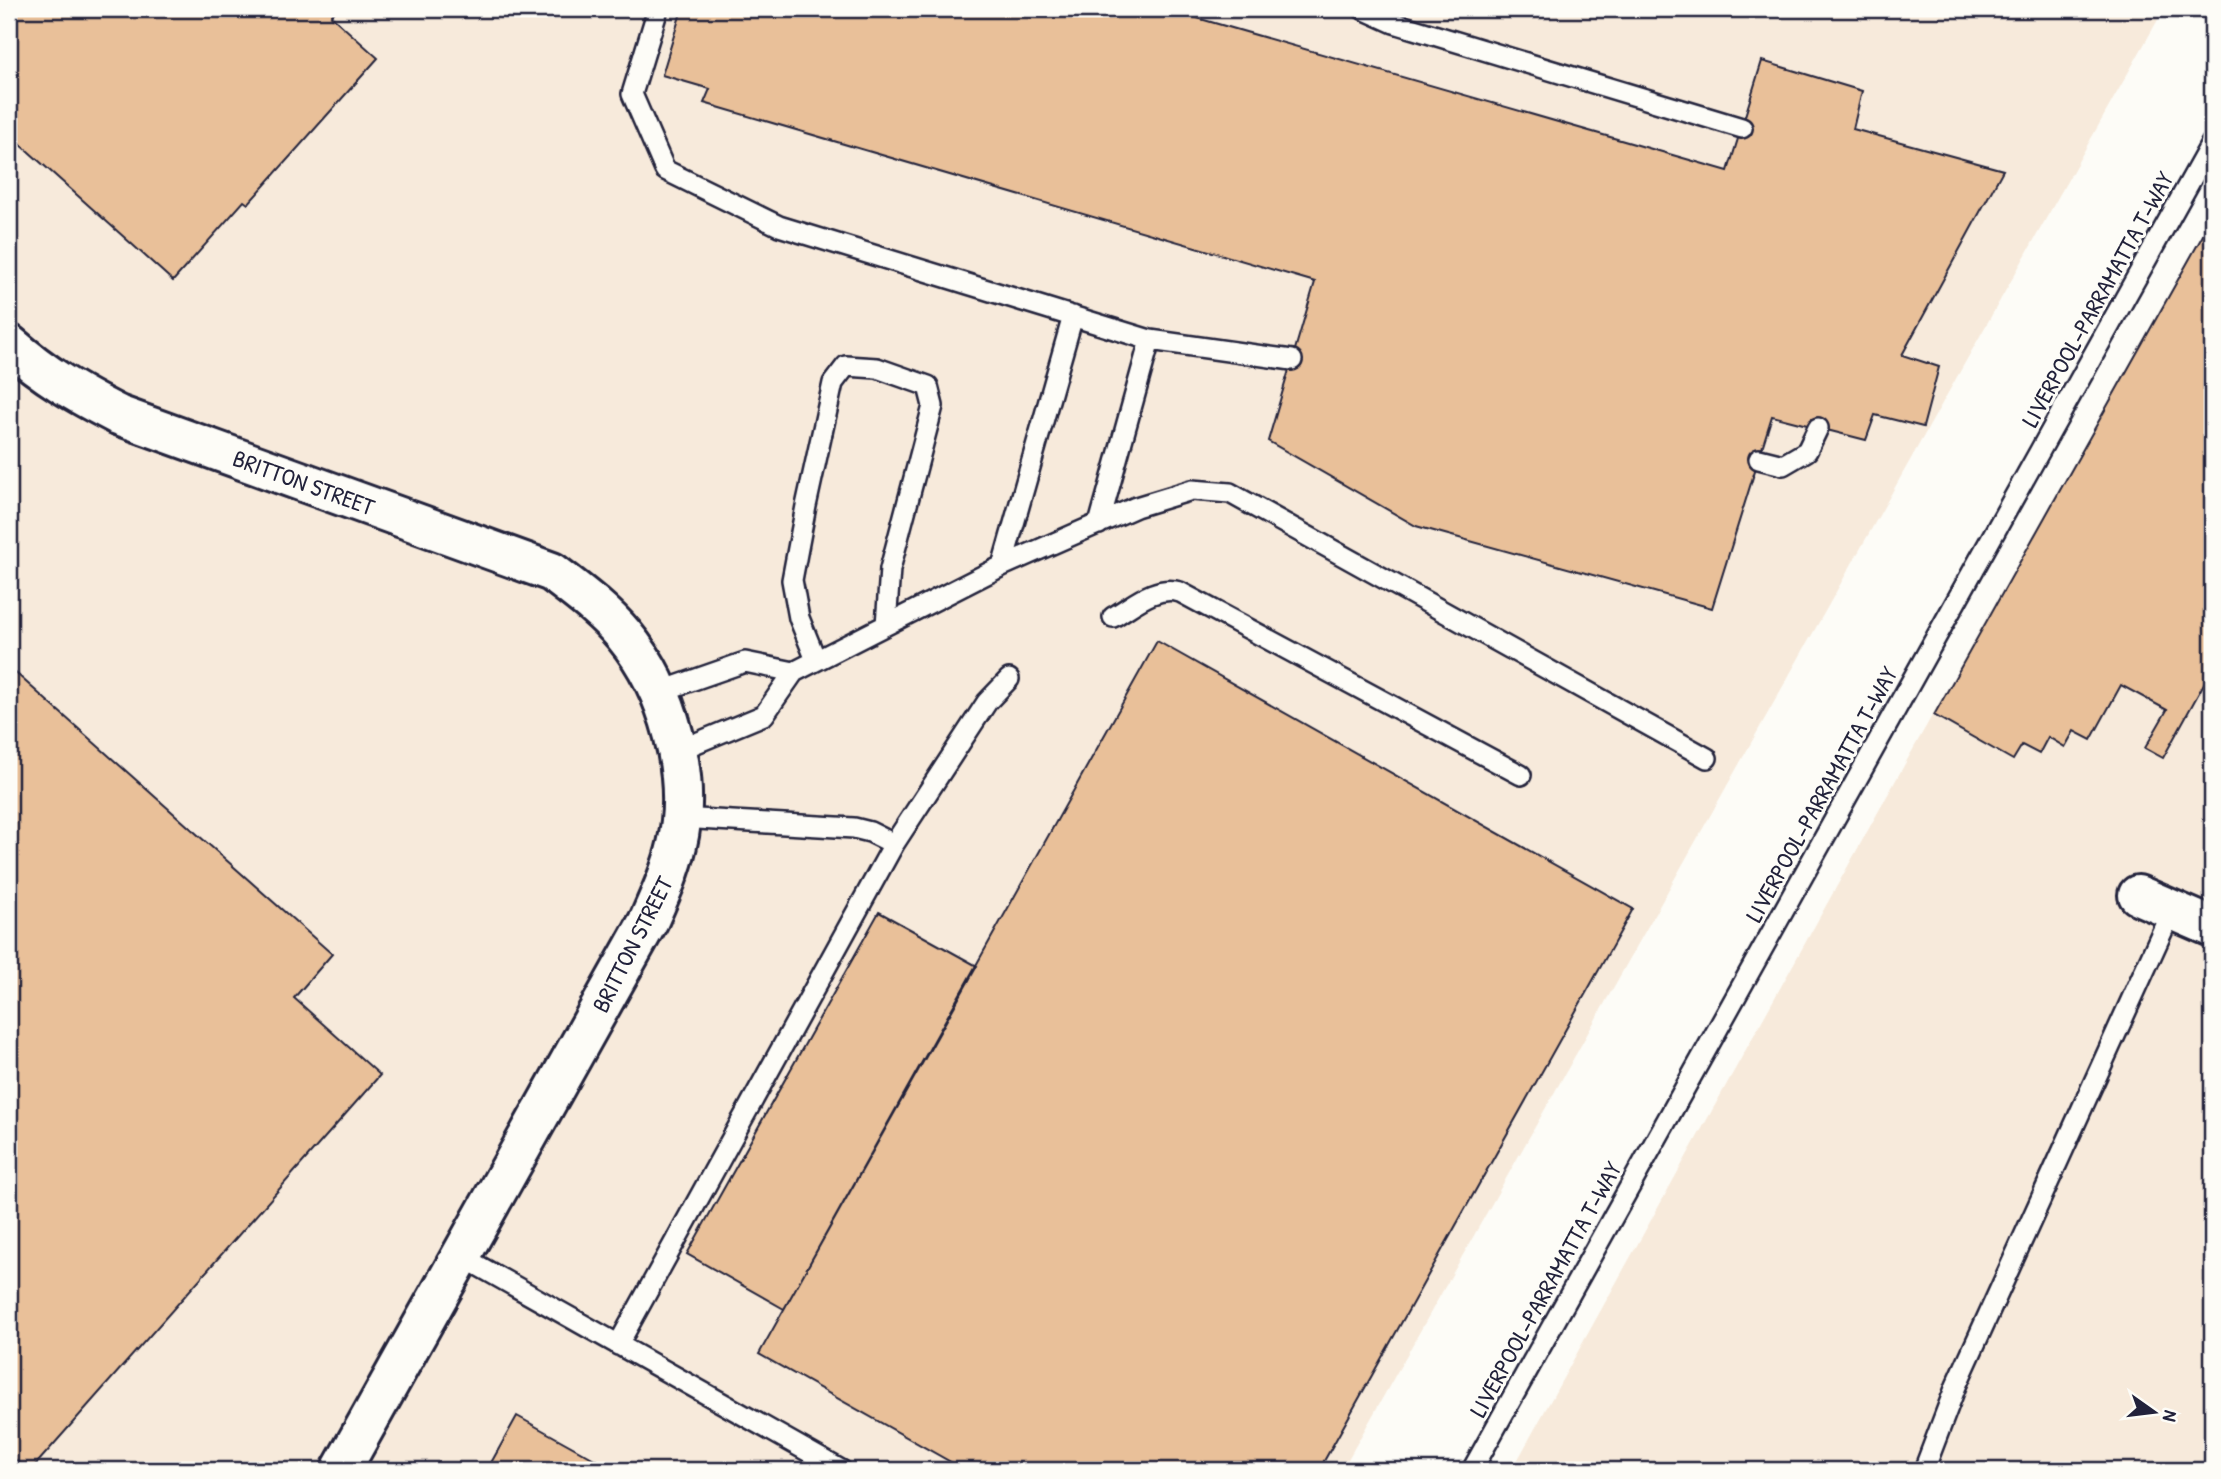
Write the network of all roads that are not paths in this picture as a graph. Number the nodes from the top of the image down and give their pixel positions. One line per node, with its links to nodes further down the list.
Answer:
1 (658, 9): 5 (lane)
2 (1363, 9): 3 (lane)
3 (1741, 128)
4 (2212, 142): 30 (lane, LIVERPOOL–PARRAMATTA T-WAY)
5 (1073, 316): 6 (lane); 12 (lane)
6 (1150, 340): 8 (lane); 11 (lane)
7 (9, 344): 18 (street, BRITTON STREET)
8 (1292, 360)
9 (1818, 428): 10 (lane)
10 (1759, 459)
11 (1099, 524): 12 (lane); 20 (lane)
12 (1002, 566): 14 (lane)
13 (1113, 617): 21 (lane)
14 (886, 625): 15 (lane); 15 (lane)
15 (816, 660): 16 (lane)
16 (794, 672): 18 (lane); 19 (lane)
17 (1009, 679): 23 (lane)
18 (659, 692): 19 (street, BRITTON STREET)
19 (677, 751): 22 (street, BRITTON STREET)
20 (1707, 758)
21 (1521, 775)
22 (680, 818): 23 (lane); 26 (street, BRITTON STREET)
23 (894, 844): 27 (lane)
24 (2155, 902): 25 (street); 31 (lane)
25 (2212, 927)
26 (461, 1255): 27 (lane); 28 (street, BRITTON STREET)
27 (618, 1345): 29 (lane)
28 (341, 1470)
29 (841, 1470)
30 (1472, 1470)
31 (1924, 1470)

